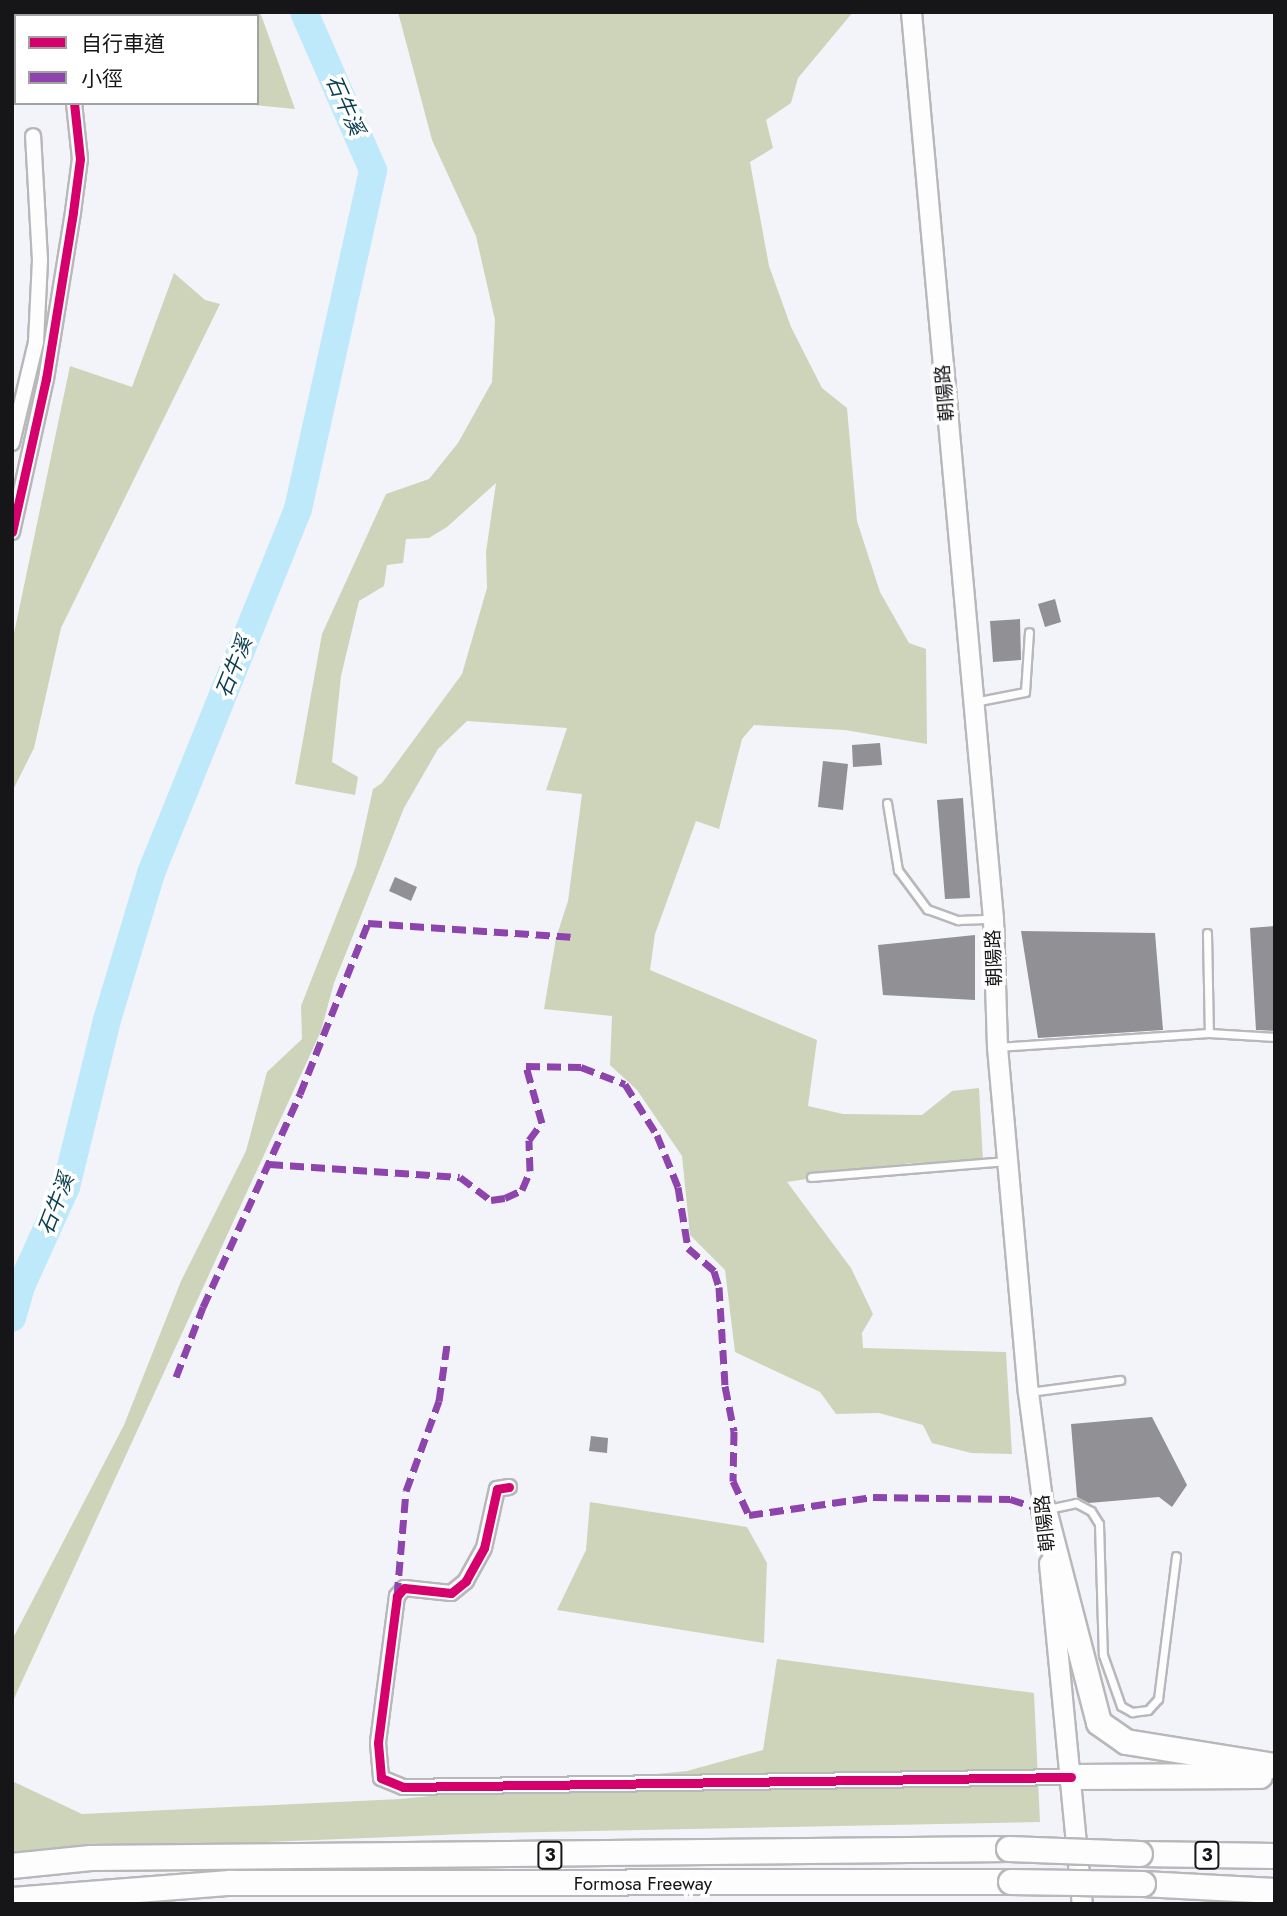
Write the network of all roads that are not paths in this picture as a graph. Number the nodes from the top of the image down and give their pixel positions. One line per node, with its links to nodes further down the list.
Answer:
1 (911, 12): 7 (main road, 朝陽路)
2 (74, 105): 5 (street)
3 (33, 136): 4 (street)
4 (12, 443)
5 (12, 532)
6 (1030, 632): 7 (lane)
7 (973, 703): 9 (main road, 朝陽路)
8 (887, 803): 9 (lane)
9 (993, 919): 13 (main road, 朝陽路)
10 (1207, 933): 11 (lane)
11 (1209, 1032): 12 (lane); 13 (lane)
12 (1275, 1037)
13 (997, 1047): 14 (main road, 朝陽路)
14 (1007, 1161): 15 (lane); 17 (main road, 朝陽路)
15 (811, 1177)
16 (1120, 1380): 17 (lane)
17 (1028, 1392): 19 (main road, 朝陽路)
18 (509, 1487): 23 (street)
19 (1044, 1510): 20 (lane); 21 (highway); 23 (main road, 朝陽路)
20 (1175, 1556)
21 (1275, 1766)
22 (1275, 1776): 23 (highway)
23 (1071, 1777): 28 (main road, 朝陽路)
24 (1275, 1856): 25 (highway, Formosa Freeway / 3, bridge)
25 (12, 1866)
26 (1275, 1891): 27 (highway, Formosa Freeway / 3, bridge)
27 (12, 1900)
28 (1082, 1904)

